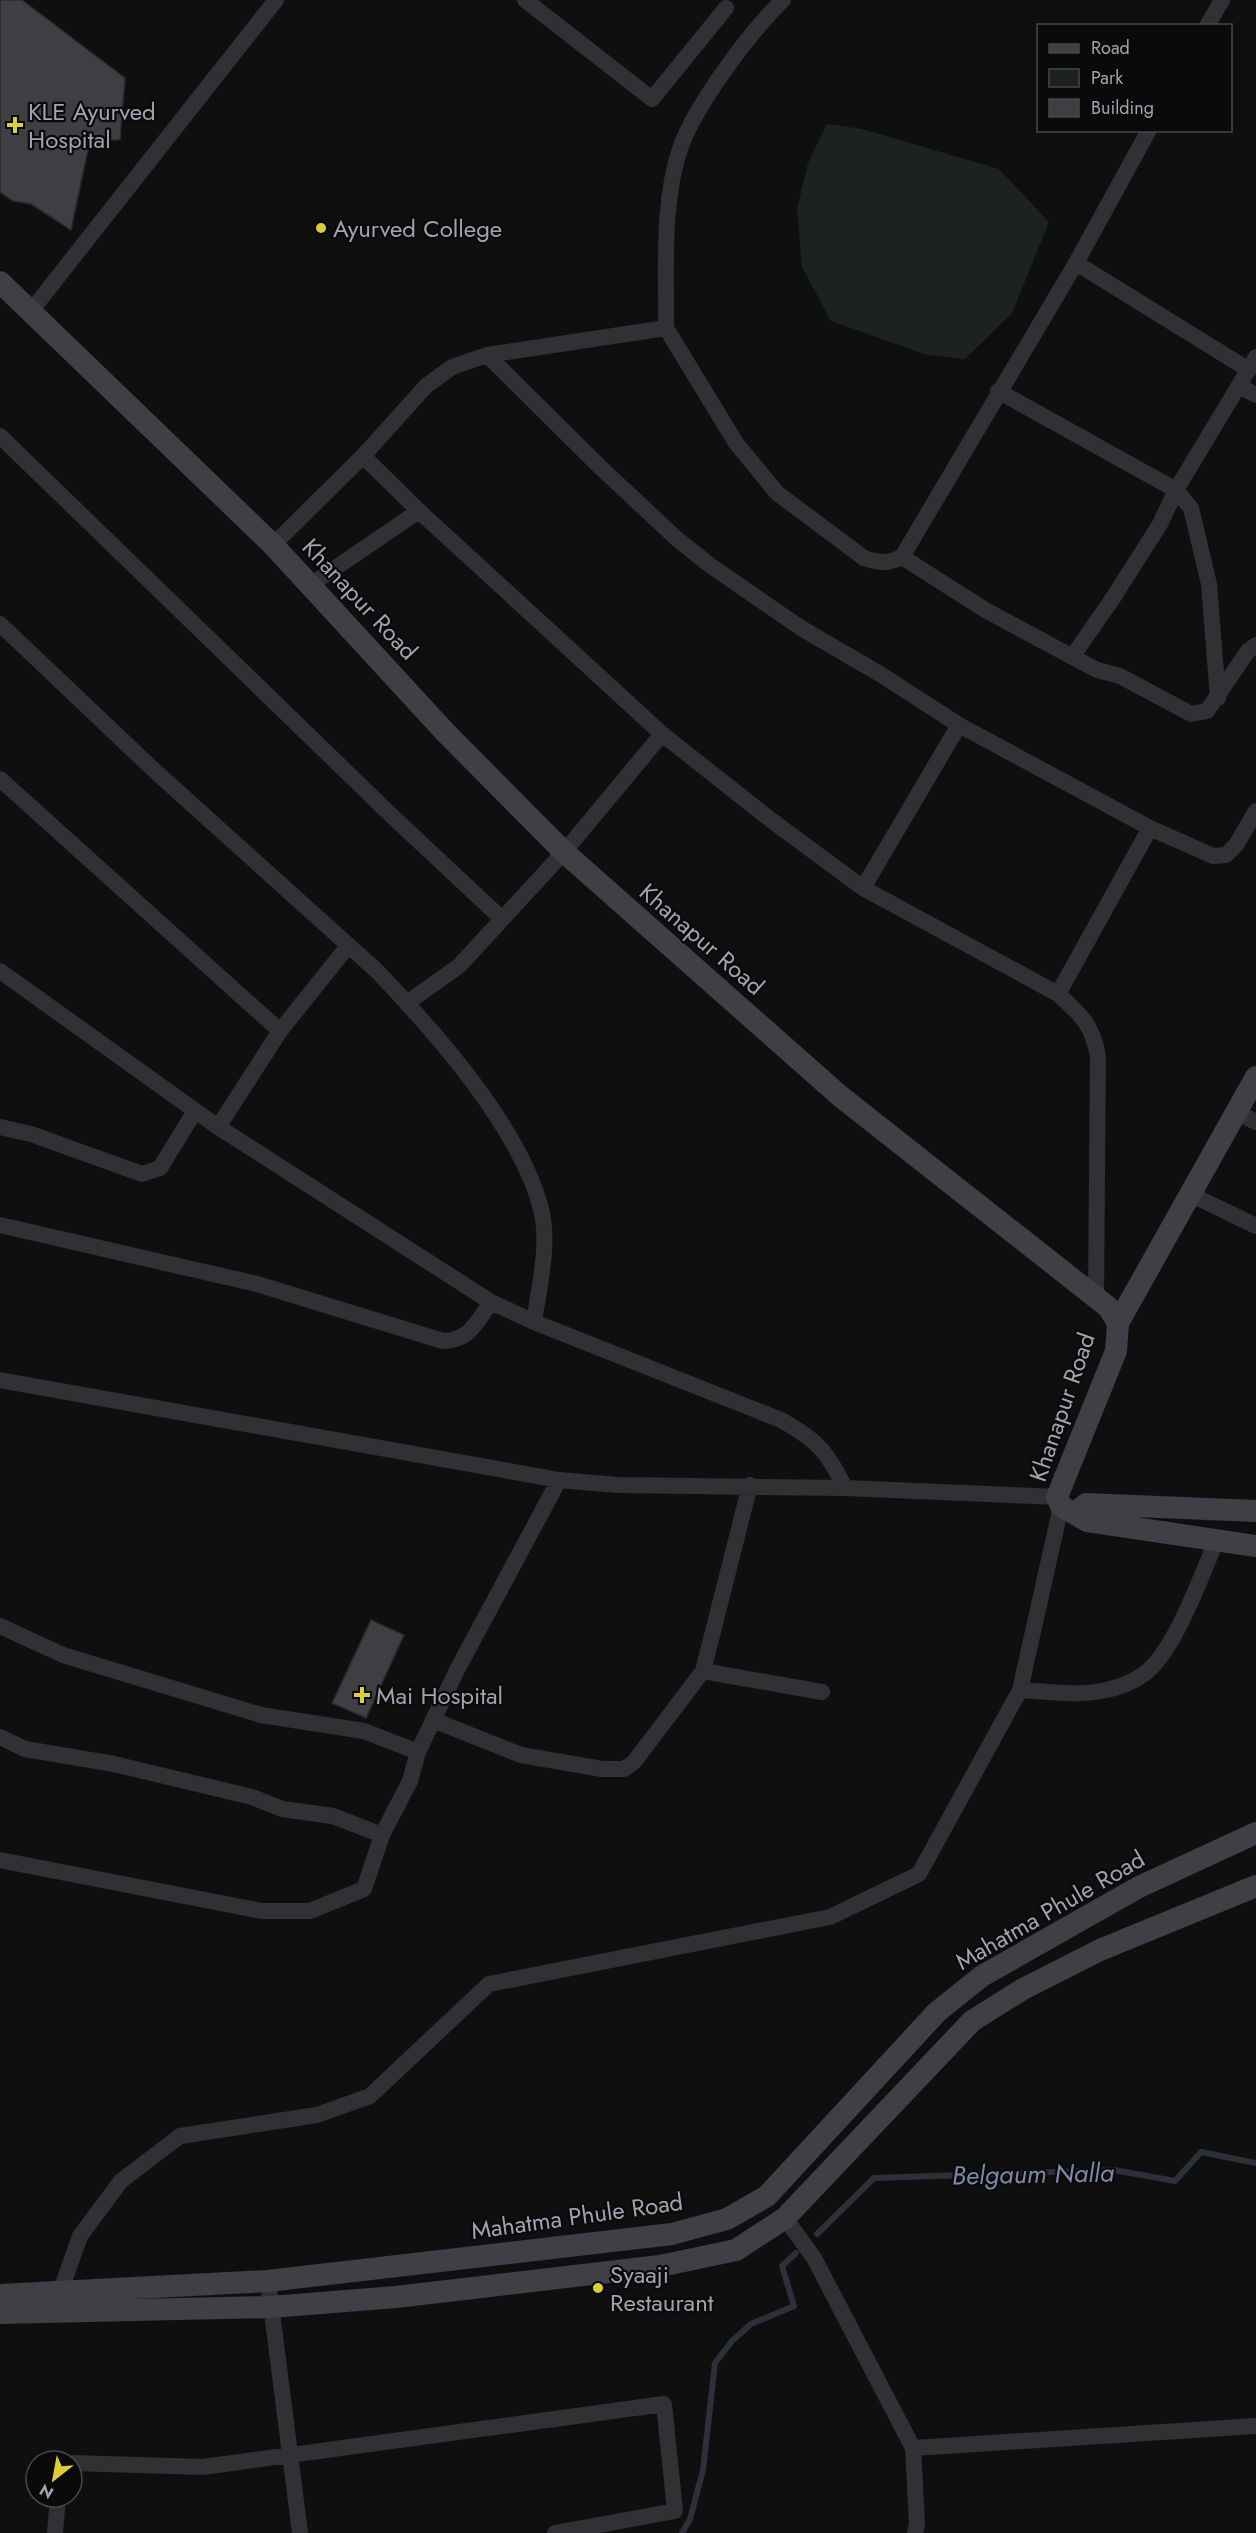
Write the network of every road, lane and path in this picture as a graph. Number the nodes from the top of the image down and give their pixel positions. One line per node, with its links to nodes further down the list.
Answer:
1 (276, 0): 10 (street)
2 (525, 0): 5 (street)
3 (783, 0): 11 (street)
4 (1222, 0): 6 (street)
5 (726, 8)
6 (1208, 24)
7 (1148, 132): 8 (street)
8 (1076, 263): 13 (street); 15 (street)
9 (0, 282): 10 (main road, Khanapur Road)
10 (31, 311): 21 (main road, Khanapur Road)
11 (666, 328): 12 (street); 22 (street)
12 (487, 355): 18 (street); 28 (street)
13 (1253, 364): 14 (street)
14 (1239, 386): 16 (street); 19 (street)
15 (998, 392): 19 (street); 22 (street)
16 (1256, 396)
17 (0, 436): 35 (street)
18 (363, 456): 20 (street); 21 (street)
19 (1176, 490): 26 (street); 27 (street)
20 (418, 511): 23 (street); 29 (street)
21 (273, 545): 23 (main road, Khanapur Road)
22 (902, 556): 26 (street)
23 (309, 586): 33 (main road, Khanapur Road)
24 (0, 624): 36 (street)
25 (1256, 645): 27 (street)
26 (1072, 657): 27 (street)
27 (1218, 698)
28 (958, 725): 32 (street); 34 (street)
29 (662, 734): 33 (street); 34 (street)
30 (0, 779): 40 (street)
31 (1256, 811): 32 (street)
32 (1150, 828): 38 (street)
33 (564, 852): 35 (street); 49 (main road, Khanapur Road)
34 (863, 888): 38 (street)
35 (501, 918): 39 (street)
36 (348, 946): 39 (street); 40 (street)
37 (0, 971): 42 (street)
38 (1058, 994): 49 (street)
39 (407, 1003): 51 (street)
40 (280, 1031): 45 (street)
41 (1256, 1077): 43 (main road)
42 (195, 1111): 44 (street); 45 (street)
43 (1246, 1117): 46 (main road)
44 (0, 1127)
45 (218, 1127): 50 (street)
46 (1190, 1194): 48 (street); 52 (main road)
47 (0, 1225): 50 (street)
48 (1256, 1226)
49 (1096, 1297): 52 (main road, Khanapur Road)
50 (491, 1302): 51 (street)
51 (534, 1322): 56 (street)
52 (1118, 1323): 57 (main road, Khanapur Road)
53 (0, 1380): 54 (street)
54 (559, 1480): 55 (street); 65 (street)
55 (750, 1485): 56 (street); 62 (street)
56 (845, 1488): 57 (street)
57 (1064, 1505): 58 (main road); 59 (main road); 63 (street)
58 (1256, 1511)
59 (1215, 1542): 60 (main road); 63 (street)
60 (1256, 1546)
61 (0, 1626): 67 (street)
62 (703, 1671): 64 (street); 65 (street)
63 (1020, 1690): 74 (street)
64 (822, 1692)
65 (433, 1720): 67 (street)
66 (0, 1737): 69 (street)
67 (418, 1752): 69 (street)
68 (1256, 1833): 73 (main road, Mahatma Phule Road)
69 (382, 1835): 70 (street)
70 (0, 1860)
71 (1256, 1886): 72 (main road)
72 (785, 2218): 76 (main road); 80 (street)
73 (268, 2281): 74 (main road, Mahatma Phule Road); 76 (street)
74 (60, 2290): 75 (main road, Mahatma Phule Road); 78 (street)
75 (0, 2295)
76 (271, 2307): 78 (main road); 81 (street)
77 (0, 2313): 78 (main road)
78 (53, 2313)
79 (1256, 2426): 80 (street)
80 (913, 2448): 87 (street)
81 (291, 2454): 82 (street); 85 (street); 86 (street)
82 (84, 2463)
83 (57, 2509): 84 (street)
84 (55, 2533)
85 (300, 2533)
86 (555, 2533)
87 (915, 2533)

